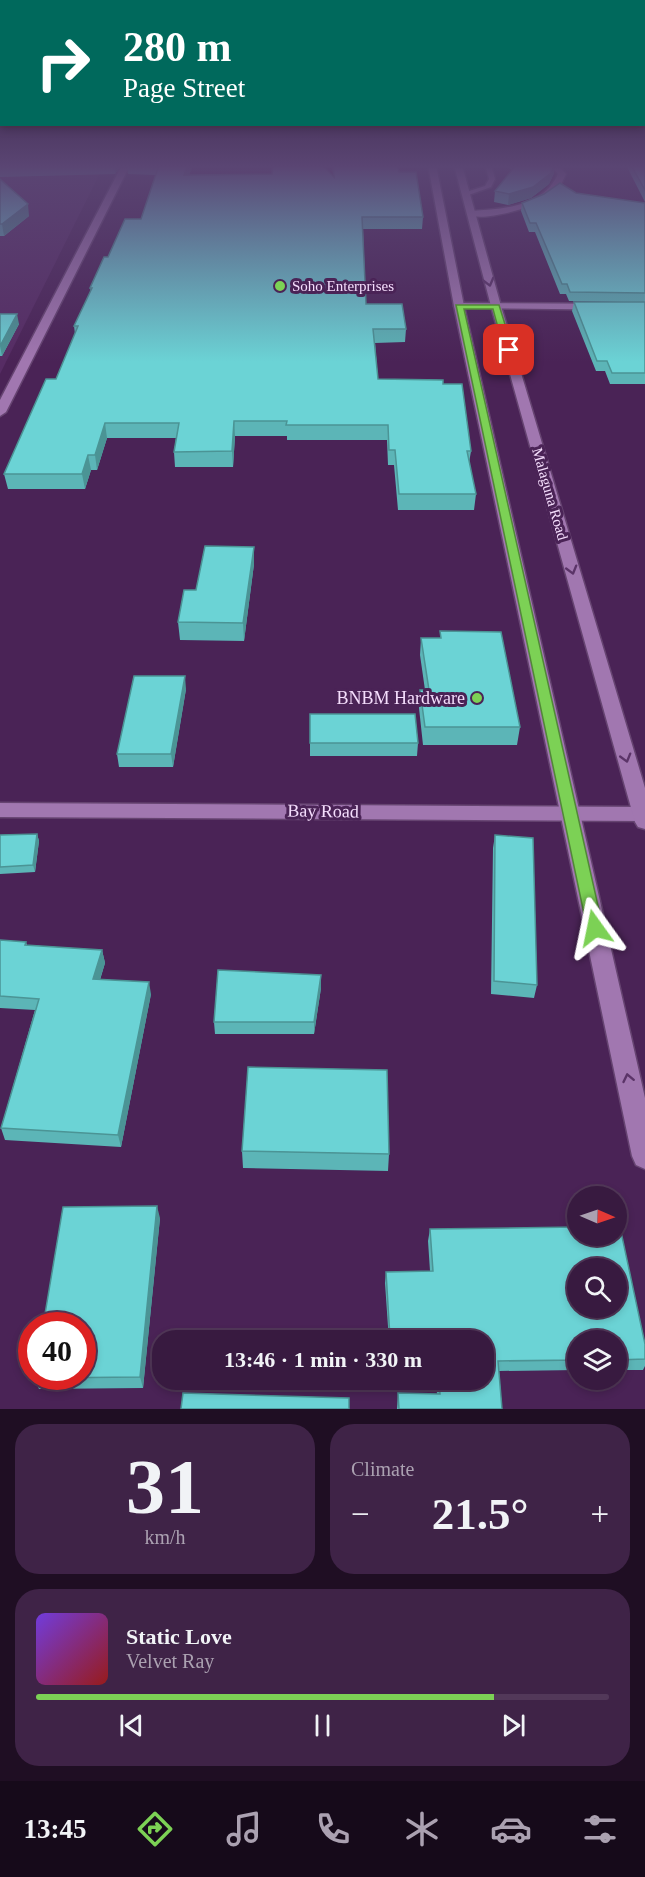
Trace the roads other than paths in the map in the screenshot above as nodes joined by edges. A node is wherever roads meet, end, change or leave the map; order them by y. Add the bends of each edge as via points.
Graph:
1 (92, 231) edge
2 (445, 231) edge
3 (476, 231) edge
4 (459, 306) junction
5 (496, 306) junction
6 (645, 307) edge
7 (0, 412) edge
8 (0, 810) edge
9 (570, 814) junction
10 (644, 816) edge
11 (645, 1156) edge

1 - 7 street
2 - 4 street
3 -> 5 street, Malaguna Road
4 - 5 street
4 - 9 street
5 - 6 street
5 -> 10 street, Malaguna Road
8 - 9 street, Bay Road
9 - 10 street, Bay Road
11 -> 9 street

